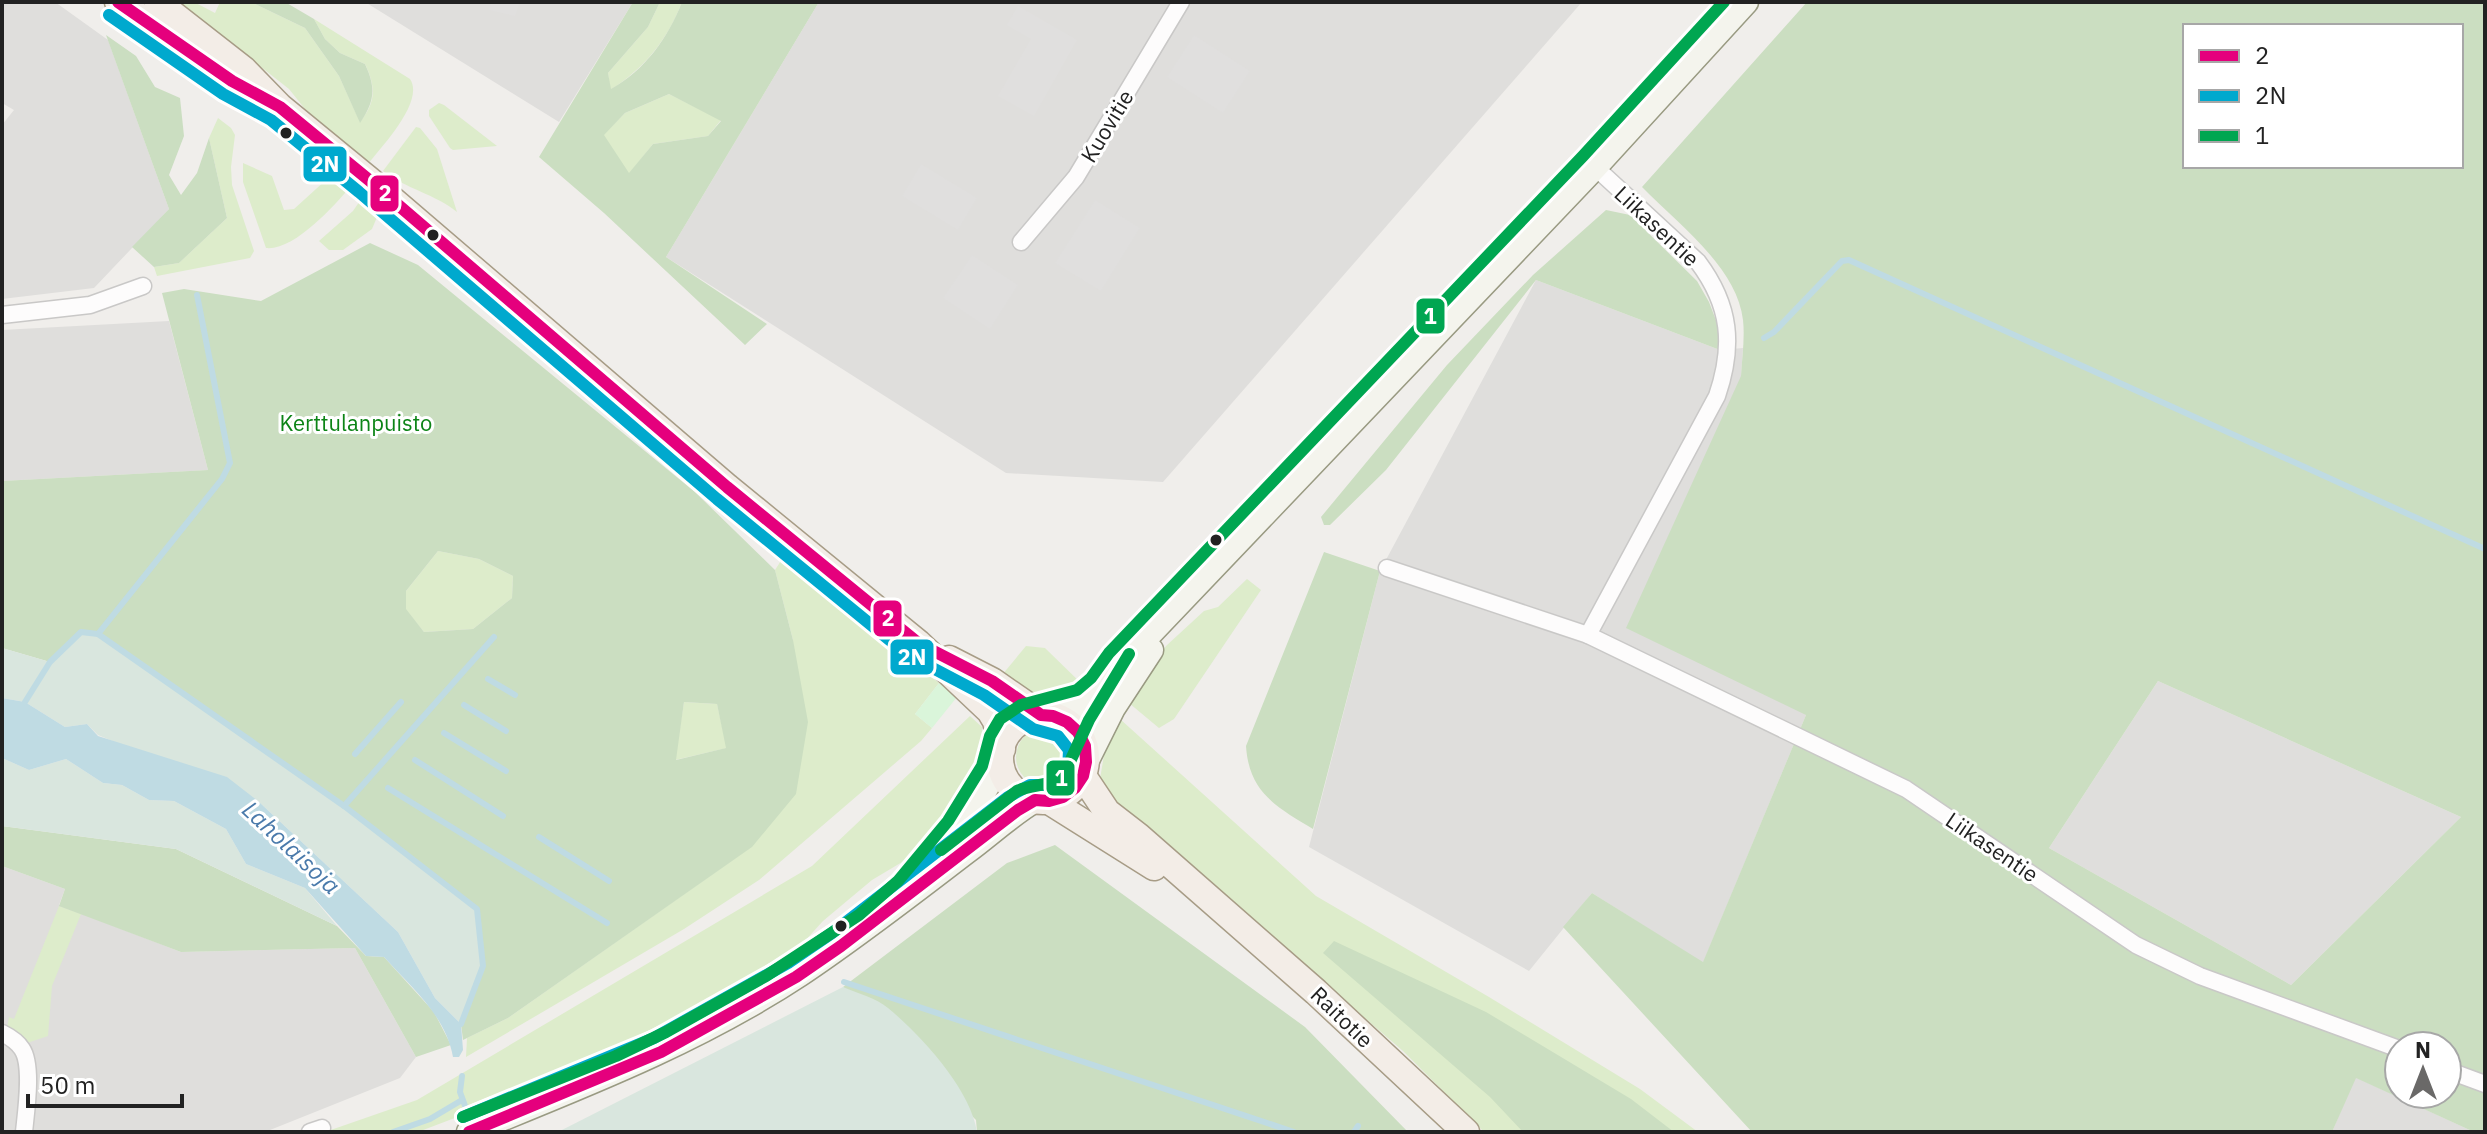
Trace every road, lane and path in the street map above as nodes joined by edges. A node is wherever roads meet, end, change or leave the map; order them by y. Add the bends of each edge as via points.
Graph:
1 (118, 2) edge
2 (157, 2) edge
3 (1181, 2) edge
4 (1746, 2) edge
5 (280, 107) junction
6 (1595, 167) junction
7 (1021, 242) dead end
8 (143, 286) dead end
9 (2, 315) edge
10 (1387, 568) dead end
11 (1183, 601) junction
12 (1588, 635) junction
13 (918, 643) junction
14 (1047, 716) junction
15 (1001, 756) junction
16 (1085, 769) junction
17 (1042, 800) junction
18 (908, 894) junction
19 (1215, 906) junction
20 (2, 1033) edge
21 (2383, 1043) edge
22 (2463, 1076) edge
23 (2485, 1084) edge
24 (24, 1132) edge
25 (469, 1132) edge
26 (1466, 1132) edge

1 - 5 main road via 232,81
2 - 5 main road via 244,70
3 - 7 street, Kuovitie via 1076,177
4 - 6 main road
5 - 13 main road
6 - 11 main road
6 - 12 street, Liikasentie via 1709,277 1726,322 1729,350 1717,396
8 - 9 street via 90,305
10 - 12 street, Liikasentie
11 - 14 main road via 1097,695
11 - 16 main road via 1113,708
12 - 21 street, Liikasentie via 1906,789 2136,945 2200,976
13 - 14 main road
13 - 15 main road via 990,711
14 - 15 main road via 1016,725
14 - 16 main road via 1078,732 1085,746
15 - 17 main road via 1012,787 1022,796
15 - 18 main road via 960,831
16 - 17 main road via 1063,797
16 - 19 main road, Raitotie via 1107,812
17 - 18 main road via 1008,817
17 - 19 main road, Raitotie
18 - 25 main road via 830,954 730,1015 622,1070
19 - 26 main road, Raitotie
20 - 24 street via 24,1051 27,1064
22 - 23 street

